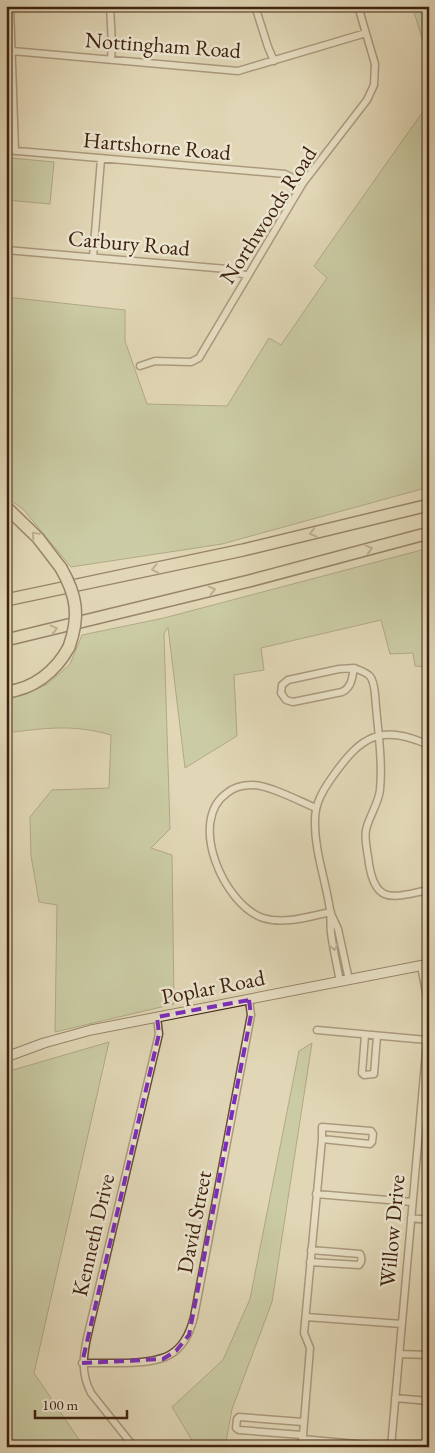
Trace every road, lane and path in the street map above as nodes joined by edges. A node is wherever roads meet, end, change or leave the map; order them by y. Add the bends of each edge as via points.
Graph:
1 (10, 6) edge
2 (110, 6) edge
3 (255, 6) edge
4 (358, 6) edge
5 (366, 33) junction
6 (12, 51) junction
7 (111, 60) junction
8 (274, 61) junction
9 (6, 150) edge
10 (15, 150) junction
11 (101, 158) junction
12 (303, 183) junction
13 (6, 250) edge
14 (93, 258) junction
15 (248, 276) junction
16 (140, 366) dead end
17 (429, 504) edge
18 (6, 507) edge
19 (429, 533) edge
20 (6, 600) edge
21 (6, 640) edge
22 (354, 668) junction
23 (6, 692) edge
24 (378, 737) junction
25 (429, 745) edge
26 (316, 808) junction
27 (429, 890) edge
28 (331, 912) junction
29 (425, 965) edge
30 (344, 981) junction
31 (249, 1000) junction
32 (429, 1008) edge
33 (157, 1017) junction
34 (429, 1018) edge
35 (317, 1030) dead end
36 (366, 1034) junction
37 (377, 1036) junction
38 (427, 1040) junction
39 (6, 1057) edge
40 (322, 1139) junction
41 (316, 1194) junction
42 (412, 1202) junction
43 (411, 1218) junction
44 (429, 1220) edge
45 (311, 1250) junction
46 (310, 1262) junction
47 (306, 1317) junction
48 (402, 1324) junction
49 (399, 1354) junction
50 (429, 1355) edge
51 (82, 1363) junction
52 (396, 1398) junction
53 (429, 1401) edge
54 (303, 1422) junction
55 (302, 1437) junction
56 (134, 1447) edge
57 (302, 1447) edge
58 (390, 1447) edge

1 - 6 street
2 - 7 street
3 - 8 street
4 - 5 street, Northwoods Road
5 - 8 street, Nottingham Road
5 - 12 street, Northwoods Road via 375,64 371,92
6 - 7 street, Nottingham Road
6 - 10 street
7 - 8 street, Nottingham Road via 238,71
9 - 10 street, Hartshorne Road
10 - 11 street, Hartshorne Road
11 - 12 street, Hartshorne Road via 285,174
11 - 14 street
12 - 15 street, Northwoods Road
13 - 14 street, Carbury Road
14 - 15 street, Carbury Road via 228,269
15 - 16 street, Northwoods Road via 196,360 188,363 155,361
17 -> 20 highway via 244,550
23 -> 18 highway, bridge via 30,686 45,677 58,664 75,631 75,602 68,581 38,538
21 -> 19 highway
22 - 22 street via 288,680 282,685 281,693 286,700 293,702 342,692 348,688
22 - 24 street via 369,675 373,682
24 - 25 street via 389,734 406,736
24 - 26 street via 366,740 350,752 325,787
24 - 27 street via 380,790 365,833 372,880 381,892 390,896
26 - 28 street via 315,831
26 - 28 street via 260,786 240,786 226,793 216,804 210,827 211,840 217,867 225,882 237,900 251,912 279,921
28 - 30 street via 331,931
29 - 30 street, Poplar Road
29 - 32 street
30 - 31 street, Poplar Road
31 - 33 street, Poplar Road
31 - 51 street, David Street via 251,1015 189,1335 176,1351 162,1359 144,1363
33 - 39 street, Poplar Road via 77,1033
33 - 51 street, Kenneth Drive via 159,1034
34 - 38 street, Willow Drive
35 - 36 street
36 - 37 street
36 - 37 street via 364,1075 374,1074
37 - 38 street
38 - 42 street, Willow Drive
40 - 40 street via 370,1144 373,1134 371,1131 322,1127
40 - 41 street
41 - 42 street
41 - 45 street
42 - 43 street, Willow Drive
43 - 44 street
43 - 48 street, Willow Drive
45 - 46 street
45 - 46 street via 362,1256 359,1265
46 - 47 street
47 - 48 street
47 - 54 street via 305,1338 310,1348
48 - 49 street, Willow Drive
49 - 50 street
49 - 52 street, Willow Drive
51 - 56 street, Kenneth Drive via 91,1392
52 - 53 street
52 - 58 street, Willow Drive
54 - 55 street
54 - 55 street via 239,1417 236,1428
55 - 57 street
55 - 58 street

